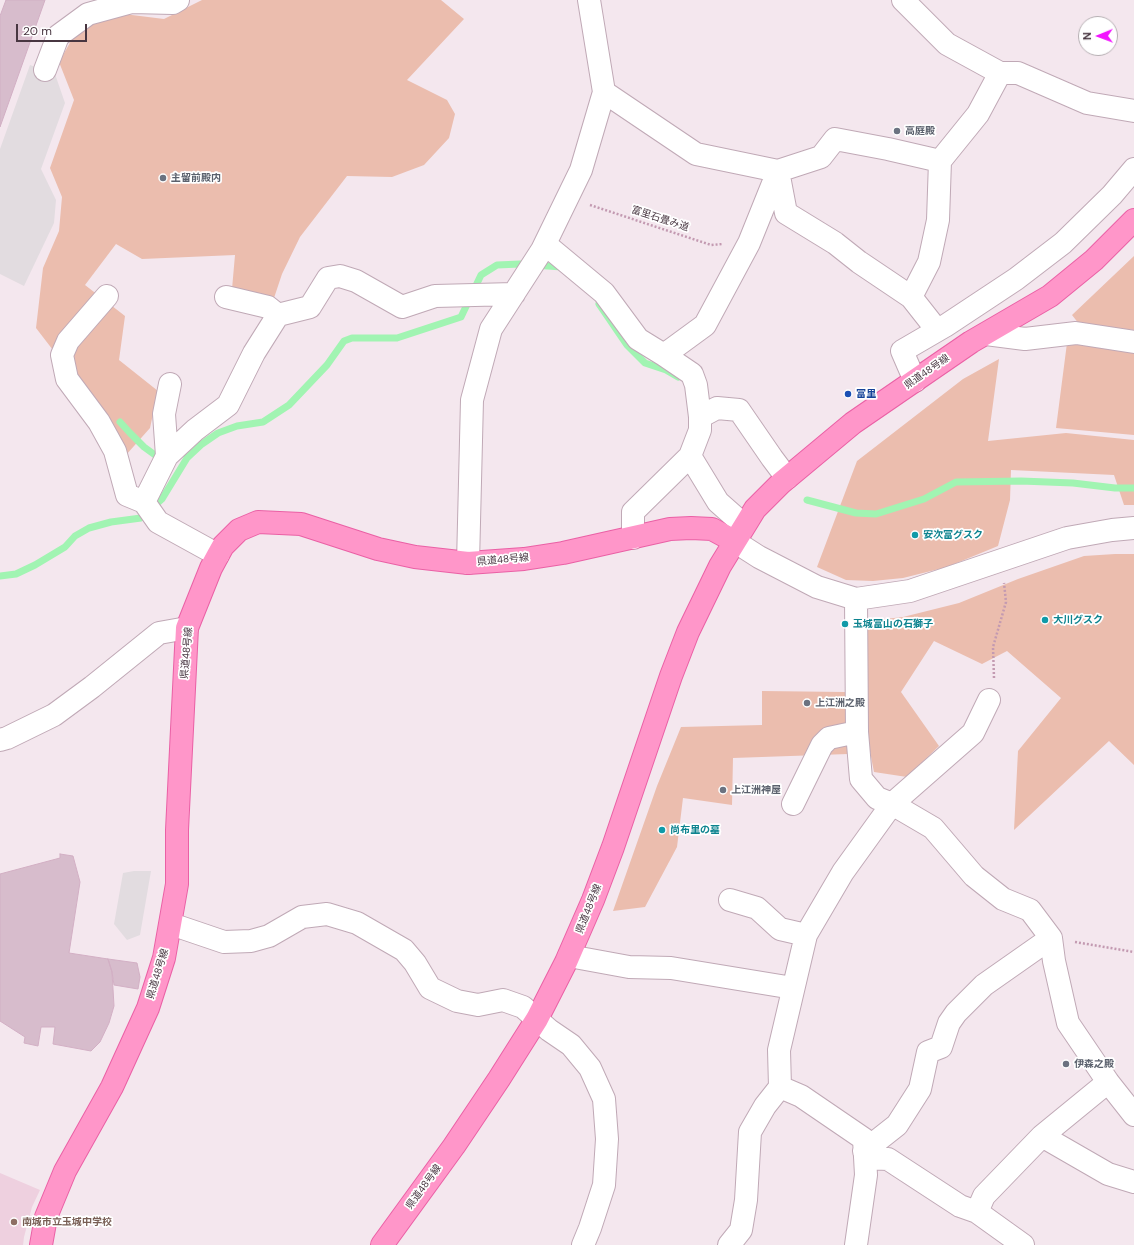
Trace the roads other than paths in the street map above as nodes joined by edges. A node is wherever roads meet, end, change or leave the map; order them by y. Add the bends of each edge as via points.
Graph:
1 (178, 0) edge
2 (589, 0) edge
3 (903, 0) edge
4 (45, 70) dead end
5 (1000, 73) junction
6 (604, 92) junction
7 (1134, 111) edge
8 (940, 161) junction
9 (1134, 169) edge
10 (778, 172) junction
11 (1134, 220) edge
12 (543, 247) junction
13 (519, 286) junction
14 (107, 296) dead end
15 (226, 297) dead end
16 (911, 297) junction
17 (278, 315) junction
18 (937, 330) junction
19 (986, 334) junction
20 (1134, 342) edge
21 (664, 355) junction
22 (915, 381) junction
23 (170, 384) dead end
24 (700, 423) junction
25 (690, 455) junction
26 (167, 456) junction
27 (787, 478) junction
28 (144, 503) junction
29 (1134, 528) edge
30 (739, 533) junction
31 (633, 538) junction
32 (218, 555) junction
33 (468, 563) junction
34 (856, 599) junction
35 (187, 628) junction
36 (989, 700) road end
37 (857, 732) junction
38 (0, 740) edge
39 (793, 804) dead end
40 (892, 804) junction
41 (730, 900) dead end
42 (171, 924) junction
43 (806, 935) junction
44 (1051, 938) junction
45 (569, 956) junction
46 (793, 988) junction
47 (537, 1019) junction
48 (1108, 1082) junction
49 (780, 1087) junction
50 (1134, 1115) edge
51 (1042, 1136) junction
52 (865, 1155) junction
53 (1134, 1182) edge
54 (978, 1212) junction
55 (41, 1245) edge
56 (382, 1245) edge
57 (583, 1245) edge
58 (729, 1245) edge
59 (856, 1245) edge
60 (1023, 1245) edge

1 - 4 street via 172,3 132,2 88,14 58,36
2 - 6 street
3 - 5 street via 947,44
5 - 7 street via 1018,73 1087,103
5 - 8 street via 978,114
6 - 10 street via 696,154
6 - 12 street via 581,170
8 - 10 street via 888,148 835,139 821,157
8 - 16 street via 938,220 928,262
9 - 18 street via 1112,195 1063,243 1016,279
10 - 16 street via 786,213 835,243
10 - 21 street via 749,243 705,325
11 - 19 main road, 県道48号線 via 1094,260 1050,296
12 - 13 street
12 - 21 street via 604,293 638,340
13 - 17 street via 489,294 435,296 402,307 356,281 340,276 328,278 310,307
13 - 33 street via 491,329 472,400
14 - 28 street via 68,340 62,355 68,379 99,422 115,451 128,495
15 - 17 street via 268,307
16 - 18 street
17 - 26 street via 254,353 228,405
18 - 22 street via 902,351
19 - 20 street via 1025,339 1076,333
19 - 22 main road, 県道48号線
21 - 24 street via 692,374 696,385
22 - 27 main road, 県道48号線 via 853,423
23 - 26 street via 164,414
24 - 25 street
24 - 27 street via 717,408 739,410
25 - 30 street
25 - 31 street via 634,512
26 - 28 street
27 - 30 main road, 県道48号線 via 754,509
28 - 32 street via 158,522
29 - 34 street via 1068,538 910,591
30 - 31 main road, 県道48号線 via 691,528 670,529
30 - 34 street via 759,557 817,587
30 - 45 main road, 県道48号線 via 688,632 613,847
31 - 33 main road, 県道48号線 via 524,559
32 - 33 main road, 県道48号線 via 238,530 258,522 301,524 378,550
32 - 35 main road, 県道48号線
34 - 37 street
35 - 38 street via 159,633 54,715
35 - 42 main road, 県道48号線 via 177,830 177,884
36 - 40 street via 973,733
37 - 39 street via 829,738 822,745
37 - 40 street via 861,779 877,798
40 - 43 street via 842,872
40 - 44 street via 933,828 974,876 1003,898 1030,910
41 - 43 street via 757,908 780,929
42 - 47 street via 224,942 251,941 269,936 302,917 327,914 357,923 404,950 430,988 457,1001 478,1005 503,1000 523,1007
42 - 55 main road, 県道48号線 via 160,972 148,1008 112,1087 65,1170 46,1217
43 - 46 street
44 - 48 street via 1068,1023
44 - 52 street via 984,985 956,1013 949,1023 941,1047 928,1052 920,1089 897,1125
45 - 46 street via 629,967 671,968
45 - 47 main road, 県道48号線
46 - 49 street via 779,1050
47 - 56 main road, 県道48号線 via 454,1146
47 - 57 street via 571,1045 590,1068 604,1099 607,1139 604,1185
48 - 50 street
48 - 51 street
49 - 52 street via 802,1096 864,1139
49 - 58 street via 750,1132 746,1200 741,1230
51 - 53 street via 1108,1174
51 - 54 street via 984,1196
52 - 54 street via 888,1159 960,1206
52 - 59 street via 866,1175
54 - 60 street

